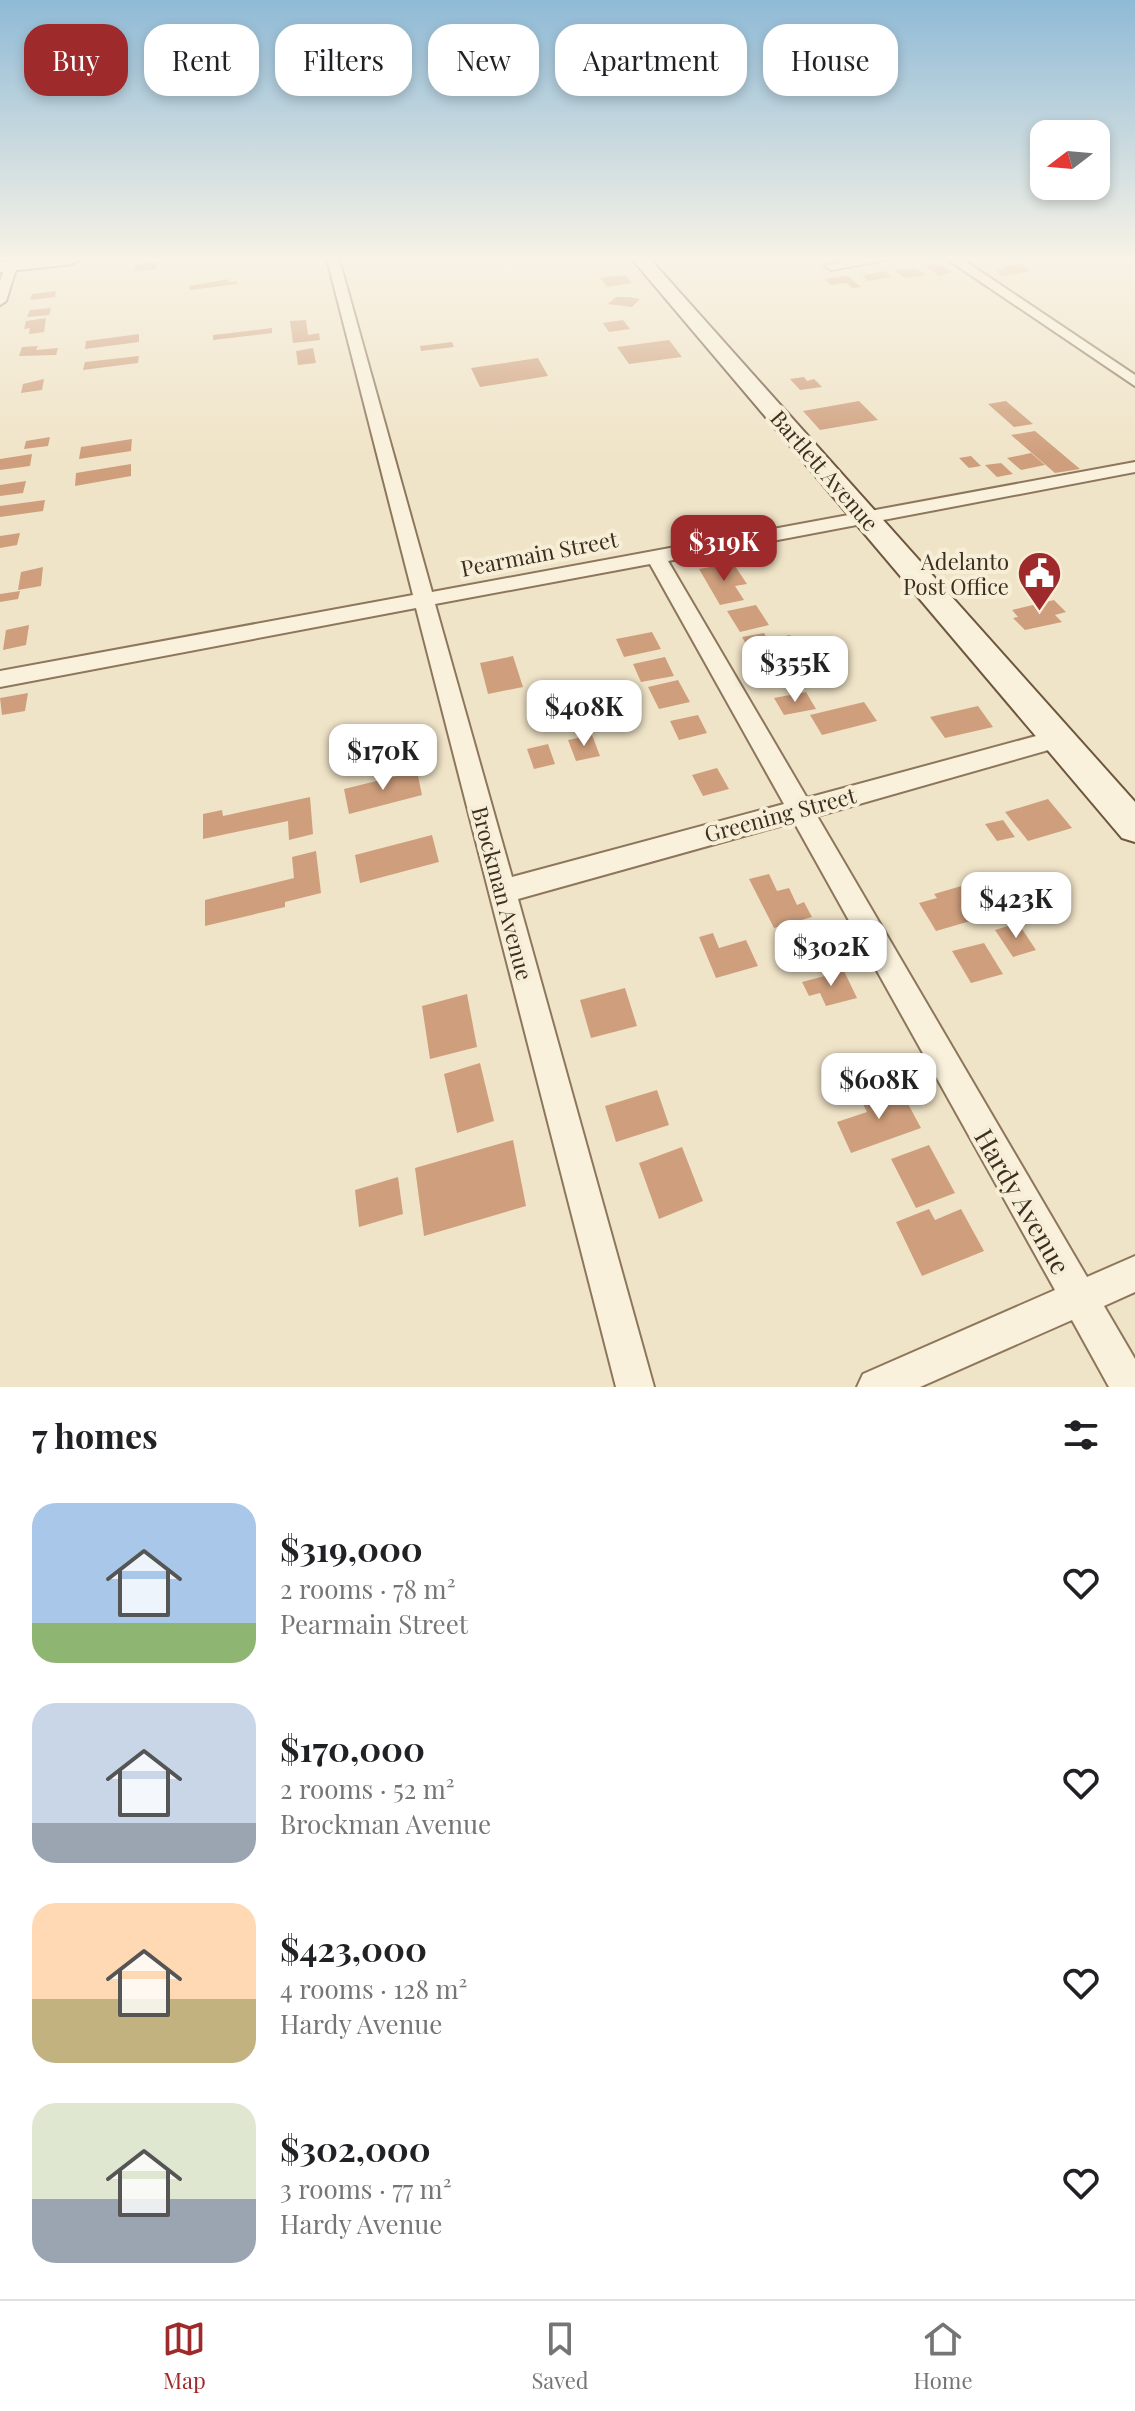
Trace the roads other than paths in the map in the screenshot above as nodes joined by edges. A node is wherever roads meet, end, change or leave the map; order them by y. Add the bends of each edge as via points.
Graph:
1 (350, 324) edge
2 (697, 324) edge
3 (1049, 324) edge
4 (1135, 382) edge
5 (1135, 467) edge
6 (865, 516) junction
7 (655, 555) junction
8 (424, 599) junction
9 (0, 679) edge
10 (1058, 739) junction
11 (799, 808) junction
12 (1135, 827) edge
13 (502, 892) junction
14 (1135, 1274) edge
15 (1079, 1299) junction
16 (635, 1387) edge
17 (876, 1387) edge
18 (1130, 1387) edge

1 - 8 street, Brockman Avenue
2 - 6 street, Bartlett Avenue
3 - 4 street
5 - 6 street, Pearmain Street
6 - 7 street, Pearmain Street
6 - 10 street, Bartlett Avenue
7 - 8 street, Pearmain Street
7 - 11 street, Hardy Avenue
8 - 9 street, Pearmain Street
8 - 13 street, Brockman Avenue
10 - 11 street, Greening Street
10 - 12 street, Bartlett Avenue
11 - 13 street, Greening Street
11 - 15 street, Hardy Avenue
13 - 16 street, Brockman Avenue
14 - 15 street
15 - 17 street
15 - 18 street, Hardy Avenue

